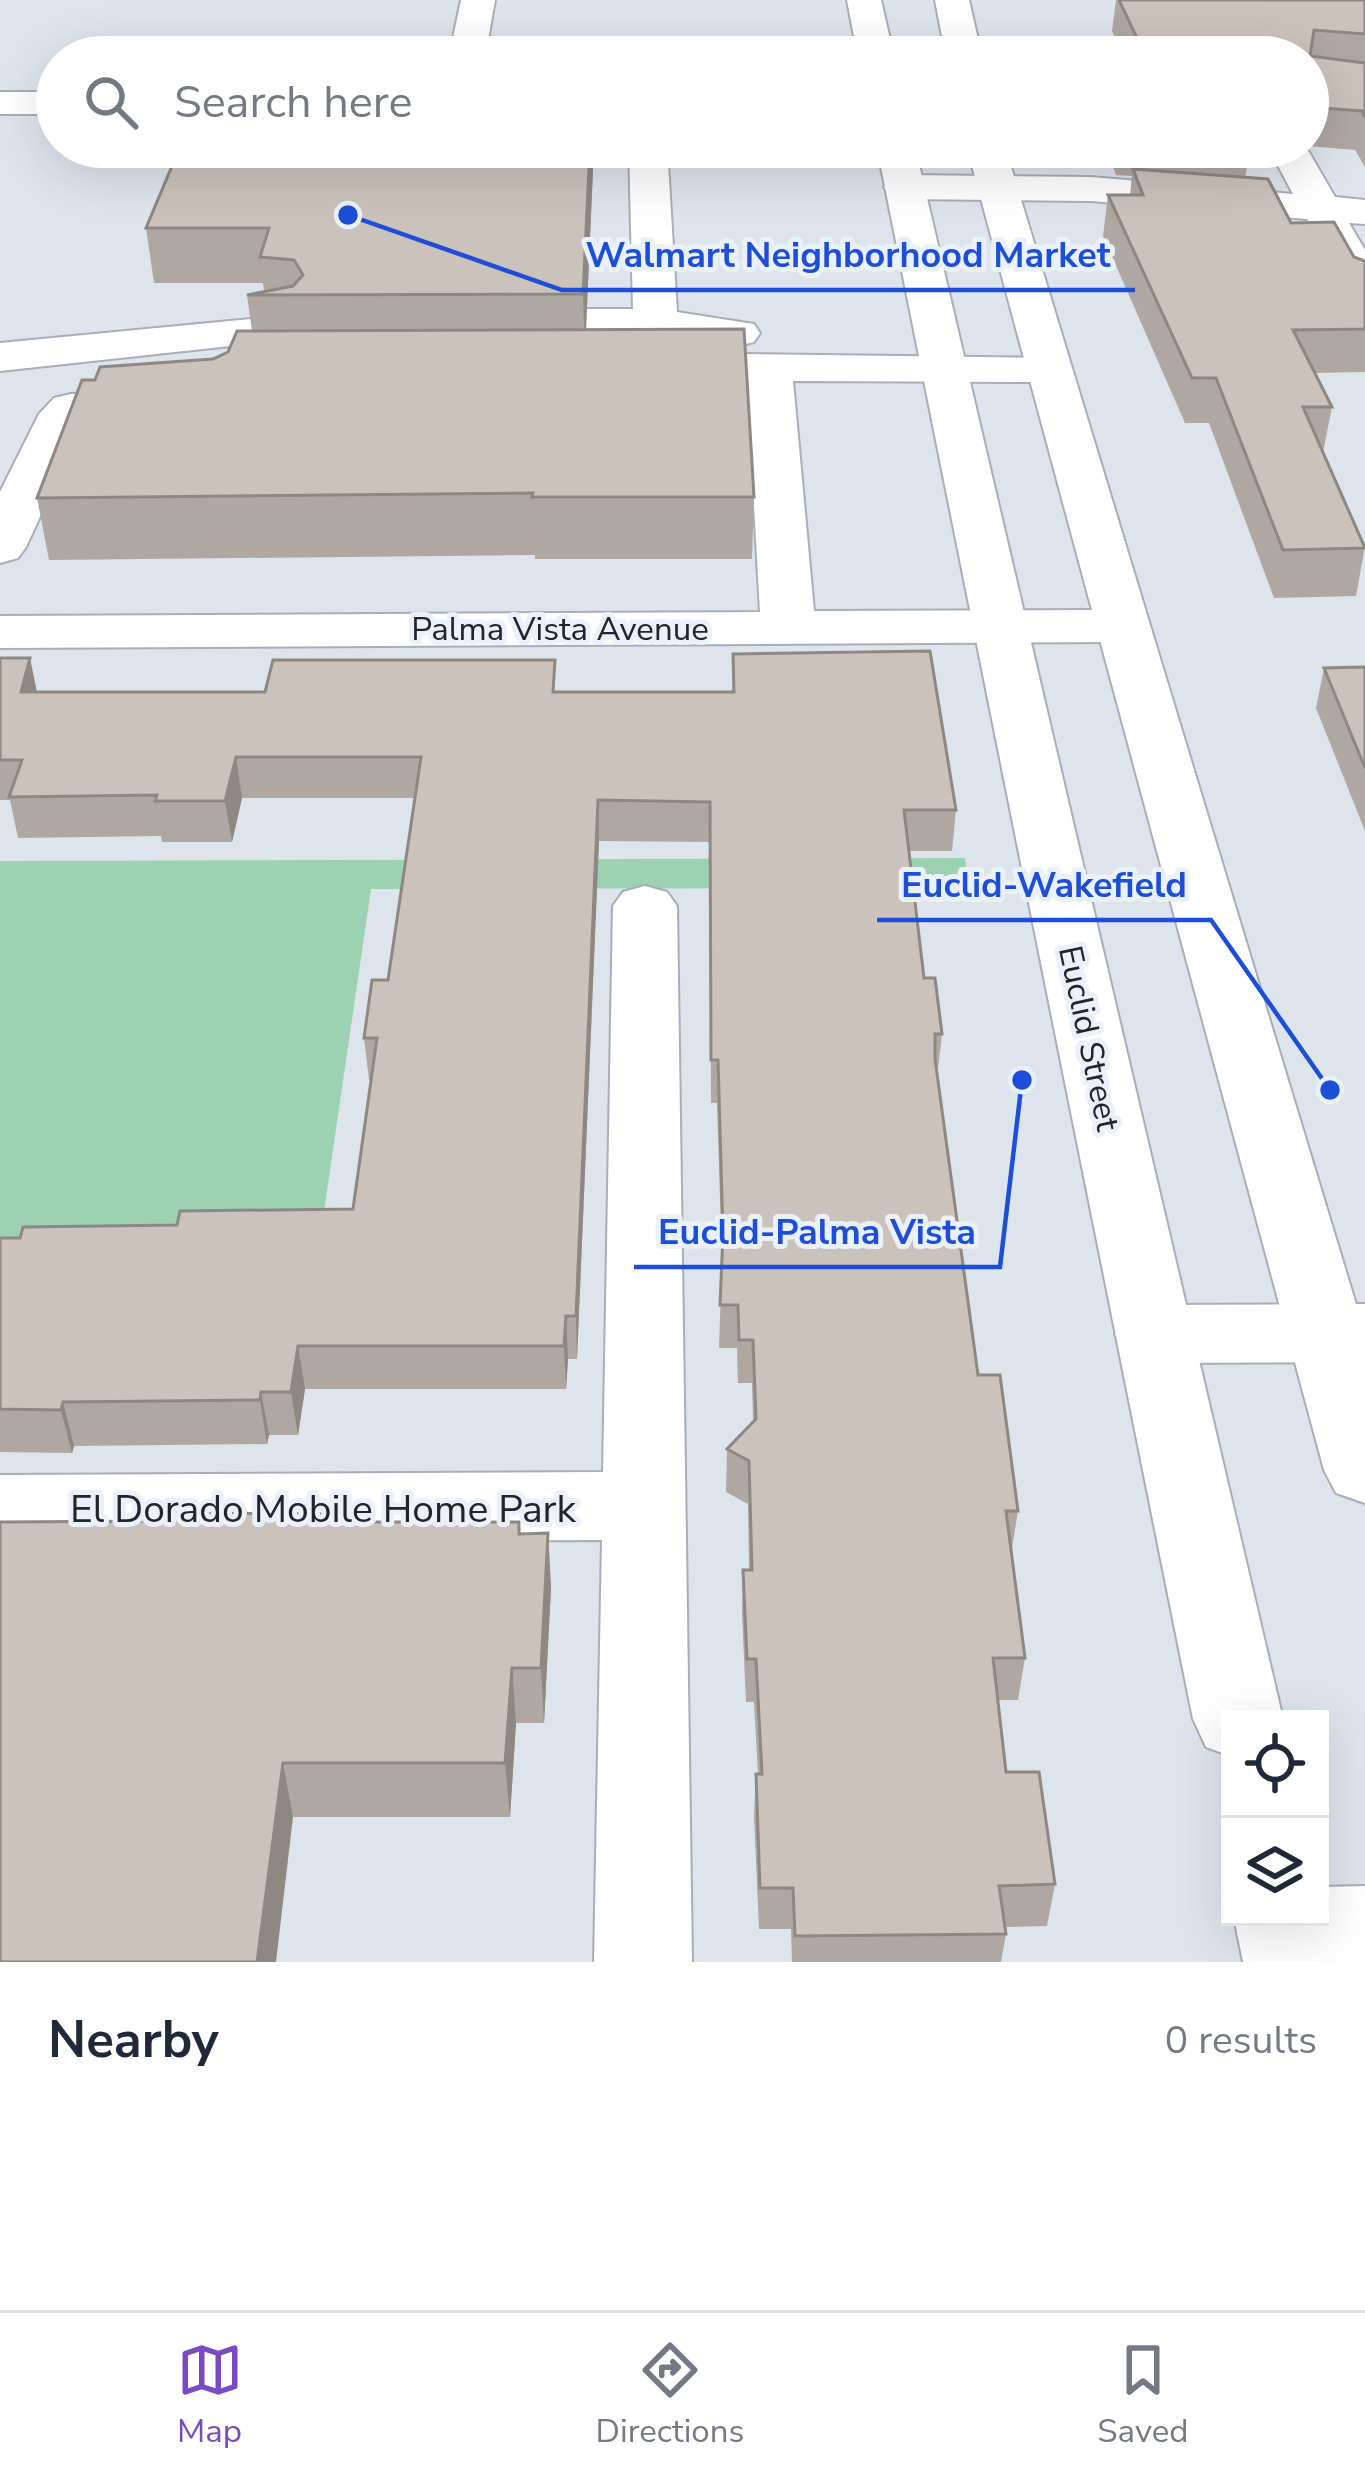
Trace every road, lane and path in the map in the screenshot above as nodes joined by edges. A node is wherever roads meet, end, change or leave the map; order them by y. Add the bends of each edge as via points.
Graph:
1 (478, 0) edge
2 (864, 0) edge
3 (952, 0) edge
4 (471, 36) edge
5 (872, 36) edge
6 (960, 36) edge
7 (0, 103) edge
8 (36, 103) edge
9 (649, 168) edge
10 (900, 168) edge
11 (991, 168) edge
12 (997, 168) edge
13 (1306, 168) edge
14 (1344, 211) edge
15 (1365, 288) edge
16 (367, 322) edge
17 (463, 322) edge
18 (655, 322) junction
19 (1041, 353) junction
20 (941, 354) junction
21 (0, 357) edge
22 (346, 367) edge
23 (604, 367) edge
24 (769, 368) junction
25 (0, 548) edge
26 (1000, 626) junction
27 (1120, 626) junction
28 (788, 627) junction
29 (0, 632) edge
30 (645, 906) dead end
31 (1345, 1333) edge
32 (1154, 1334) junction
33 (1365, 1470) edge
34 (646, 1506) junction
35 (0, 1510) edge
36 (1236, 1710) edge
37 (643, 1962) edge

1 - 4 main road
2 - 5 main road
3 - 6 main road
7 - 8 main road
9 - 18 main road
10 - 20 main road, Euclid Street
11 - 19 main road
12 - 14 main road
13 - 14 main road
14 - 15 main road
16 - 21 main road
17 - 18 main road
18 - 20 main road
19 - 20 main road
19 - 27 main road
20 - 24 main road
20 - 26 main road, Euclid Street
22 - 25 main road via 229,370 210,392 71,408 56,424
23 - 24 main road
24 - 28 main road
26 - 27 main road, Palma Vista Avenue
26 - 28 main road, Palma Vista Avenue
26 - 32 main road, Euclid Street
27 - 31 main road
28 - 29 main road, Palma Vista Avenue
30 - 34 main road
31 - 32 main road
31 - 33 main road
32 - 36 main road, Euclid Street
34 - 35 main road, El Dorado Mobile Home Park
34 - 37 main road

